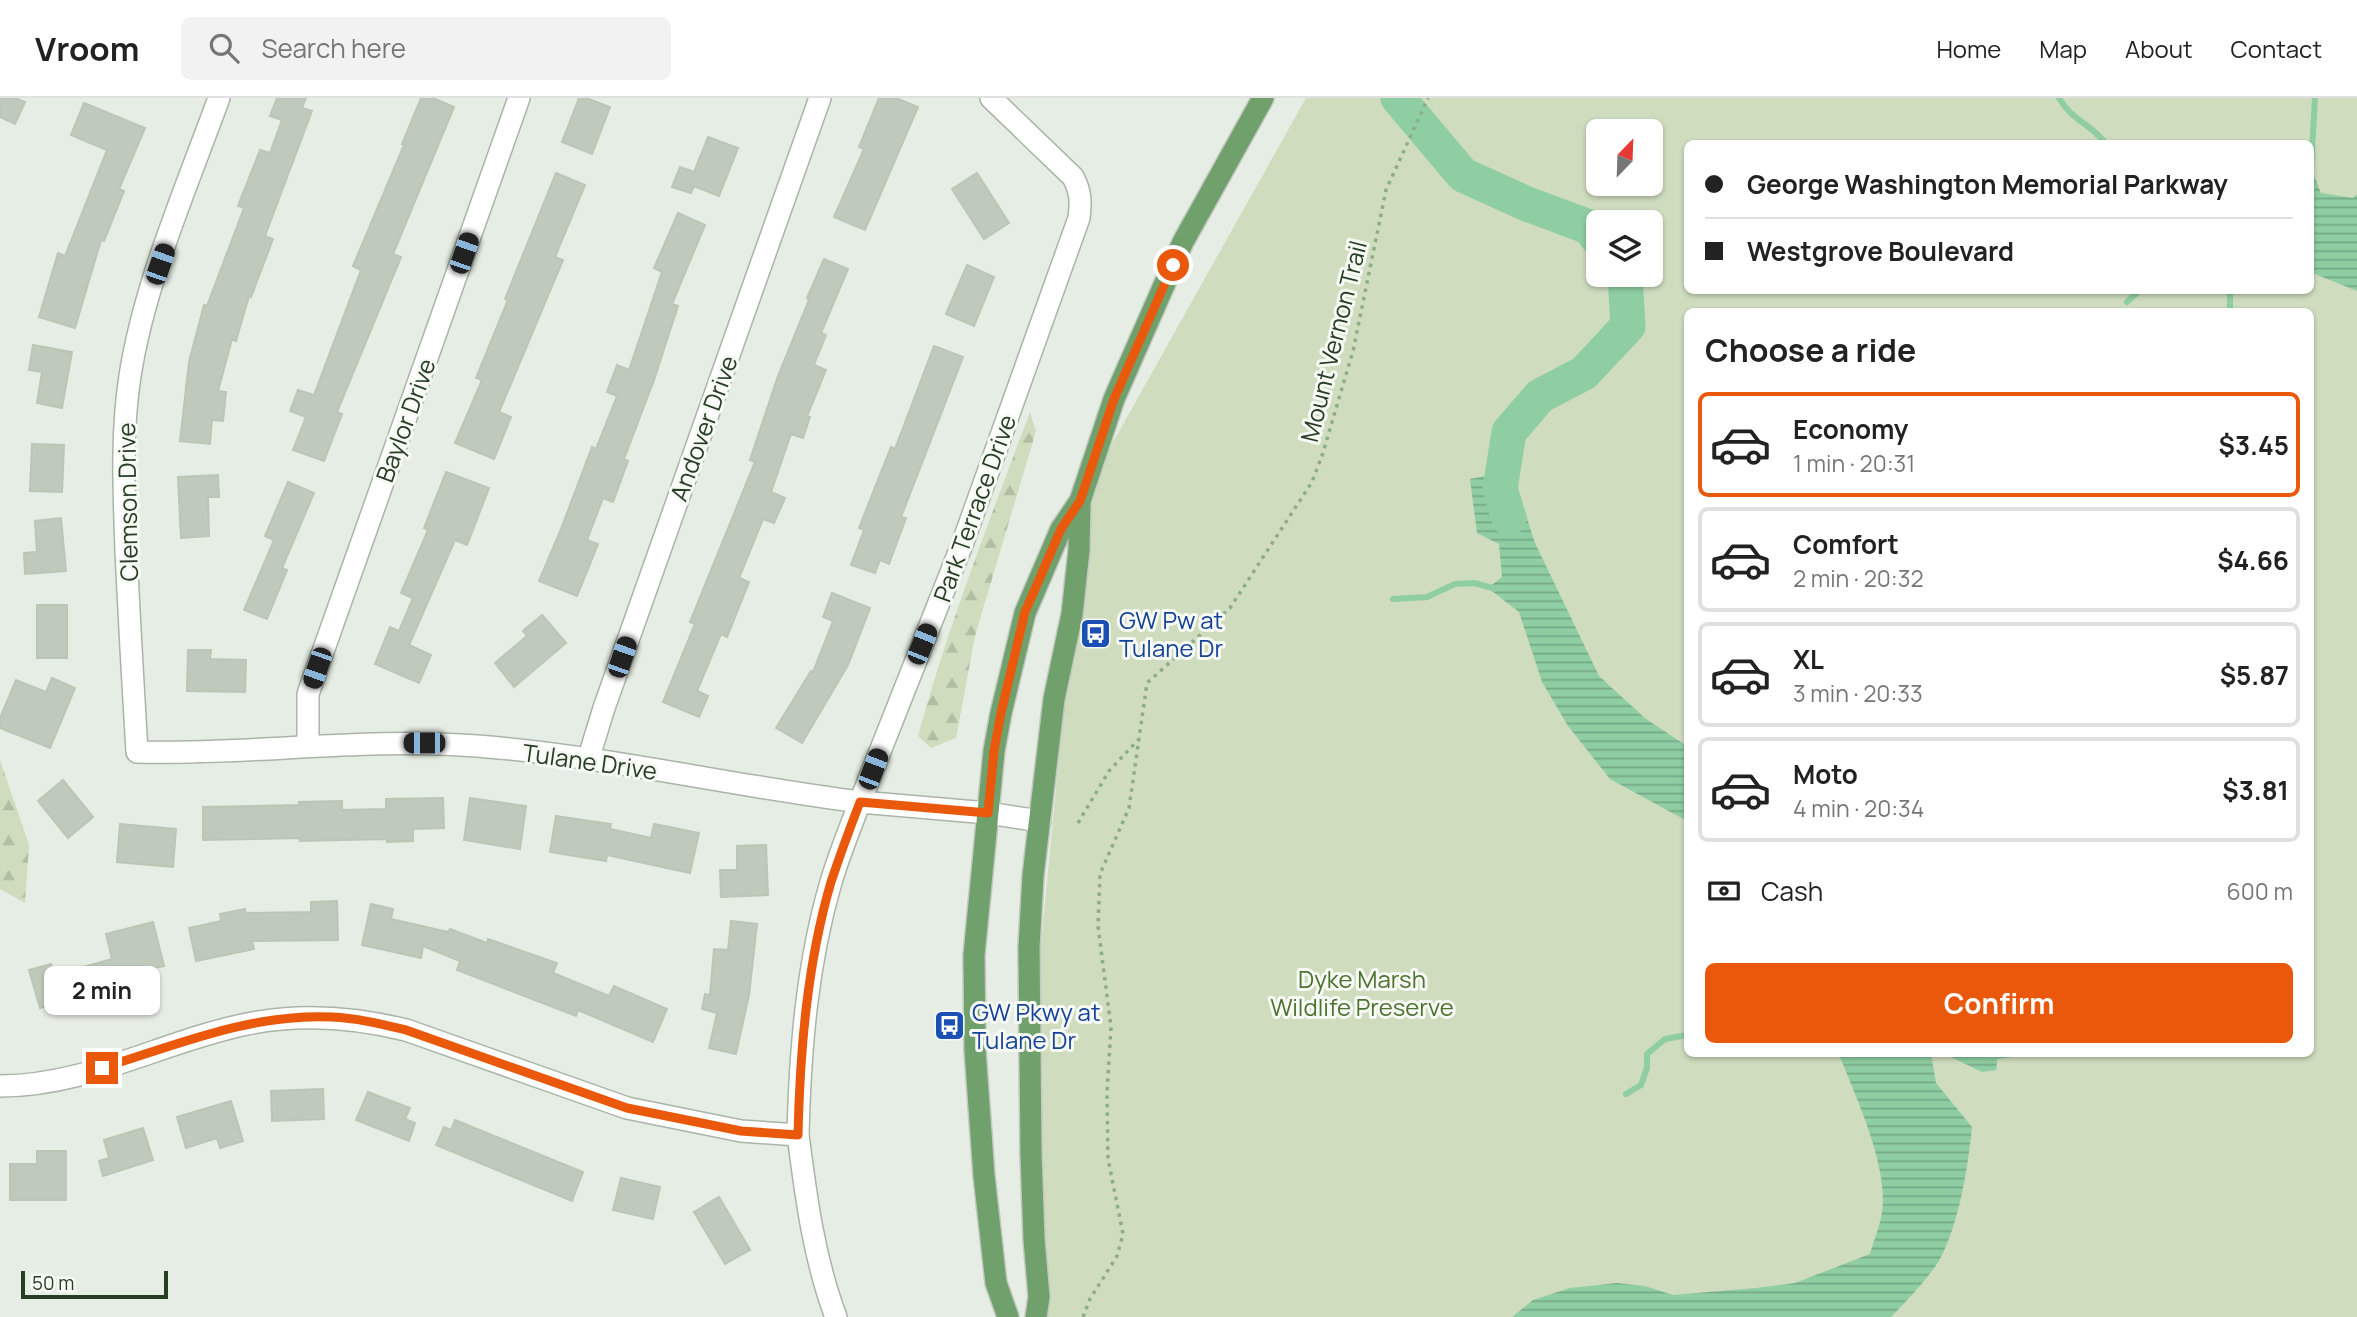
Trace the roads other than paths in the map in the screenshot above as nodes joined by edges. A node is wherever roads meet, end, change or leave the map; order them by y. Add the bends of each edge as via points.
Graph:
1 (219, 98) edge
2 (519, 98) edge
3 (820, 98) edge
4 (991, 98) edge
5 (1264, 98) edge
6 (1080, 501) junction
7 (309, 746) junction
8 (137, 751) joint
9 (588, 760) junction
10 (860, 802) junction
11 (988, 813) junction
12 (1040, 821) junction
13 (0, 1086) edge
14 (798, 1135) junction
15 (836, 1317) edge
16 (1008, 1317) edge
17 (1036, 1317) edge

1 - 8 street, Clemson Drive via 151,287 124,419 123,488
2 - 7 street, Baylor Drive via 308,694
3 - 9 street, Andover Drive
4 - 10 street, Park Terrace Drive via 1073,177 1081,201 1079,218 963,542
5 - 6 main road via 1183,242 1114,399
6 - 11 main road via 1061,529 1025,612 994,751
6 - 12 main road via 1072,614 1054,699
7 - 8 street, Tulane Drive
7 - 9 street, Tulane Drive via 437,744
9 - 10 street, Tulane Drive
10 - 11 street, Tulane Drive
10 - 14 street, Park Terrace Drive via 831,883 815,954 800,1064
11 - 12 street, Tulane Drive
11 - 16 main road via 974,955 975,1050 996,1283
12 - 17 main road via 1029,947
13 - 14 street via 78,1076 247,1024 332,1017 406,1030 627,1108 741,1131
14 - 15 street, Park Terrace Drive via 807,1205

